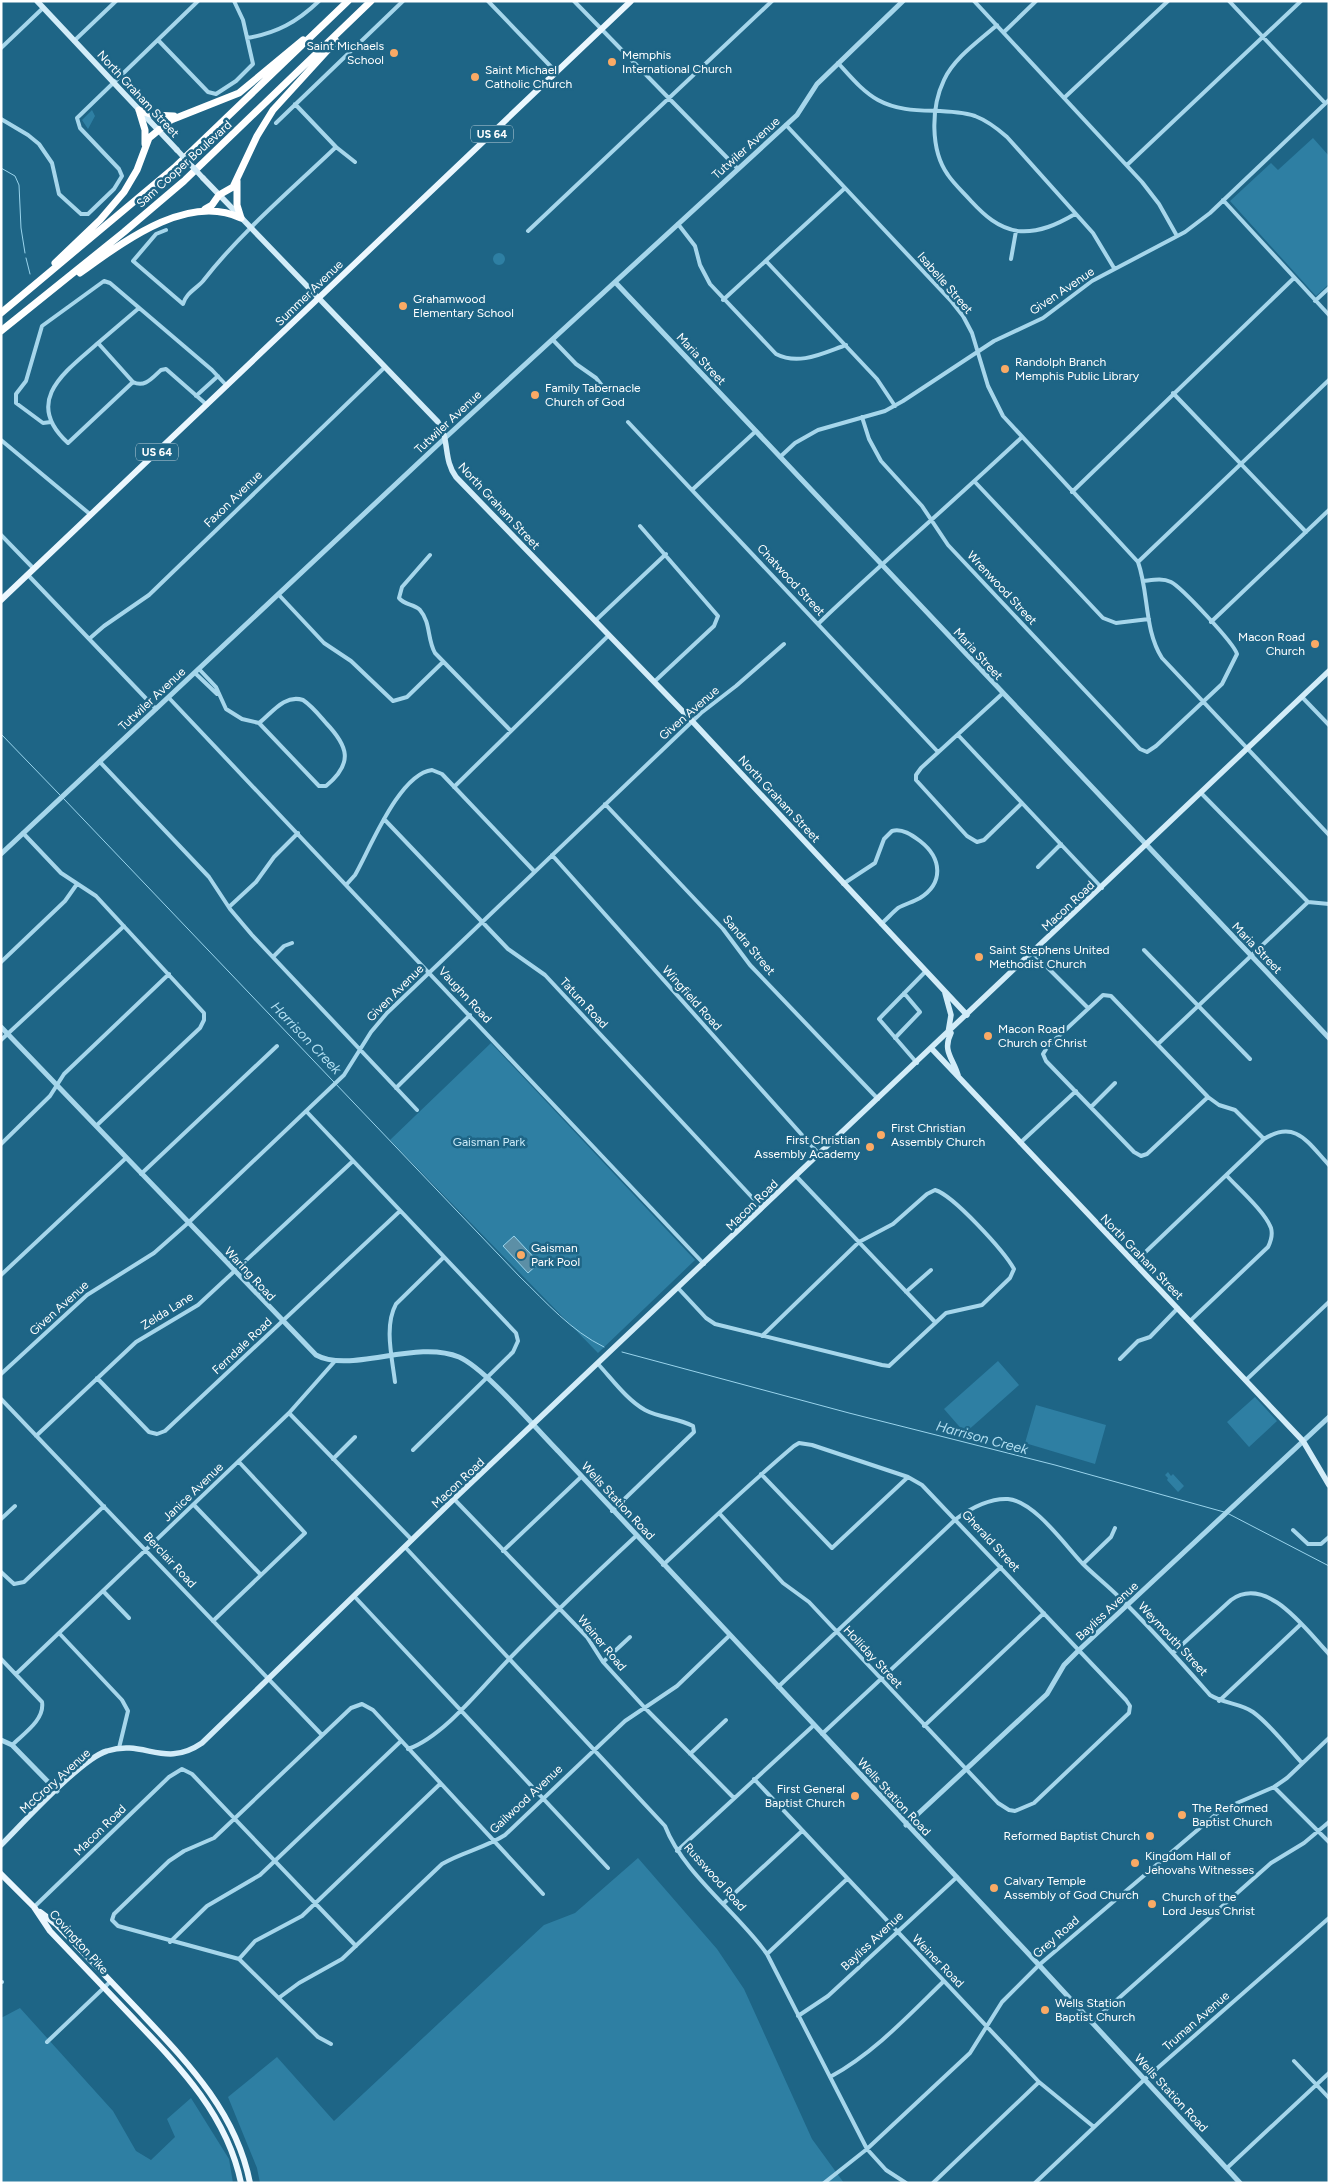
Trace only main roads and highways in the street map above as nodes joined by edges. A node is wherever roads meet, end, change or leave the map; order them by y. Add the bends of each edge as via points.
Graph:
1 (37, 1) edge
2 (348, 1) edge
3 (372, 1) edge
4 (631, 1) edge
5 (318, 30) junction
6 (139, 110) junction
7 (182, 115) junction
8 (160, 131) junction
9 (145, 148) junction
10 (238, 176) junction
11 (219, 195) junction
12 (205, 210) junction
13 (241, 218) junction
14 (320, 298) junction
15 (1, 312) edge
16 (23, 314) junction
17 (1, 331) edge
18 (1, 600) edge
19 (1329, 671) edge
20 (945, 991) junction
21 (967, 1015) junction
22 (954, 1028) junction
23 (948, 1033) junction
24 (932, 1049) junction
25 (958, 1077) junction
26 (1329, 1486) edge
27 (189, 1752) joint
28 (1, 1845) edge
29 (1, 1874) edge
30 (34, 1907) junction
31 (241, 2183) edge
32 (250, 2183) edge

1 - 6 main road, North Graham Street
2 - 5 highway, Sam Cooper Boulevard
3 - 10 highway via 273,110
3 - 16 highway, Sam Cooper Boulevard via 184,181
4 - 14 main road, Summer Avenue / US 64
5 - 7 highway via 239,93
5 - 15 highway, Sam Cooper Boulevard via 174,168
6 - 7 highway via 166,117
6 - 8 main road, North Graham Street
6 - 9 highway via 146,136
7 - 8 highway
8 - 9 highway via 147,140
8 - 11 main road, North Graham Street, bridge
9 - 15 highway via 131,182 114,205
10 - 11 highway via 232,187
10 - 13 highway via 237,205
11 - 12 highway
11 - 13 main road, North Graham Street
12 - 13 highway via 228,212
12 - 16 highway via 189,212 144,232
13 - 14 main road, North Graham Street
14 - 18 main road, Summer Avenue / US 64
14 - 20 main road, North Graham Street via 438,422 445,438 449,467 456,477 692,721
16 - 17 highway, Sam Cooper Boulevard
19 - 21 main road, Macon Road
20 - 21 main road, North Graham Street
20 - 23 main road via 951,1015
21 - 22 main road, Macon Road
22 - 23 main road, Macon Road
22 - 25 main road via 946,1049
23 - 24 main road, Macon Road
24 - 25 main road, North Graham Street
24 - 27 main road, Macon Road via 454,1499 270,1679
25 - 26 main road, North Graham Street via 1303,1441
27 - 28 main road, McCrory Avenue via 162,1755 133,1747 93,1756
29 - 30 main road
30 - 31 main road, Covington Pike via 50,1931 201,2093 232,2150
30 - 32 main road, Covington Pike via 56,1924 188,2062 220,2106 240,2147

